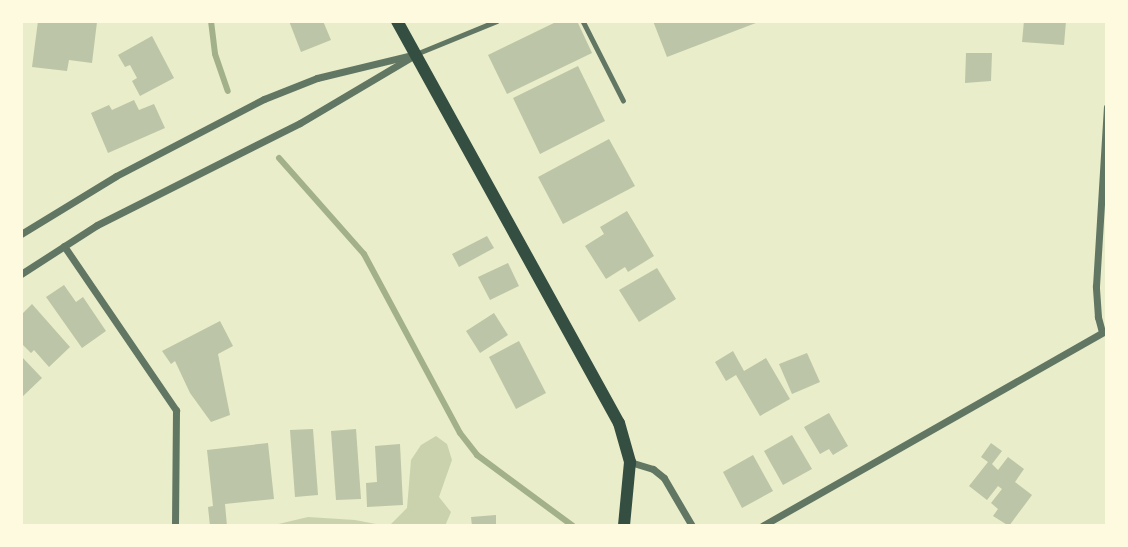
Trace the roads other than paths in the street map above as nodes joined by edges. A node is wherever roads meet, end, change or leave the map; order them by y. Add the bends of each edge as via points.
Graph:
1 (397, 21) edge
2 (497, 21) edge
3 (583, 21) edge
4 (415, 55) junction
5 (623, 100) dead end
6 (1107, 107) edge
7 (21, 234) edge
8 (64, 246) junction
9 (21, 274) edge
10 (1105, 331) edge
11 (630, 462) junction
12 (175, 526) edge
13 (624, 526) edge
14 (692, 526) edge
15 (762, 526) edge

1 - 4 main road
2 - 4 lane
3 - 5 lane
4 - 7 street via 317,78 264,99 105,181
4 - 8 street via 300,123
4 - 11 main road via 601,389 625,438
6 - 10 street via 1096,286
8 - 9 street
8 - 12 street via 176,410
10 - 15 street
11 - 13 main road
11 - 14 street via 653,468 664,478

